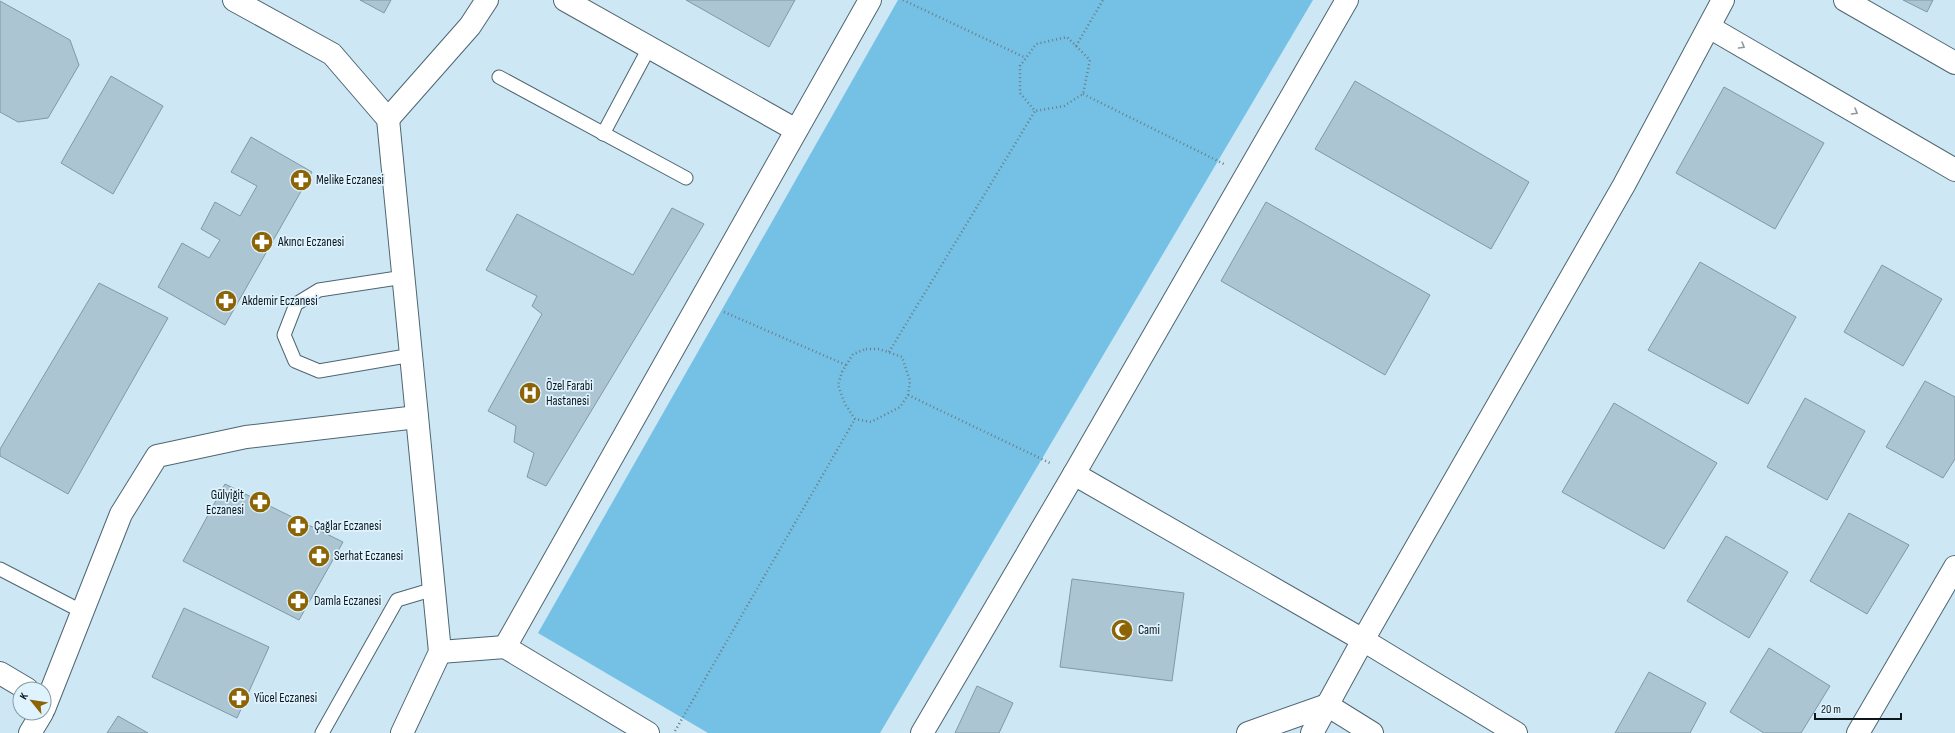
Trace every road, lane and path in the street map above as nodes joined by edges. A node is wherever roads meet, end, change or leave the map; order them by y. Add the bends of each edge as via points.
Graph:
1 (234, 0) edge
2 (487, 0) edge
3 (564, 0) edge
4 (870, 0) edge
5 (903, 0) edge
6 (1103, 0) edge
7 (1347, 0) edge
8 (1724, 0) edge
9 (1845, 0) edge
10 (1709, 27) junction
11 (1076, 46) junction
12 (649, 48) junction
13 (1026, 58) junction
14 (1955, 63) edge
15 (498, 76) dead end
16 (1083, 94) junction
17 (1036, 111) junction
18 (388, 119) junction
19 (796, 130) junction
20 (603, 134) junction
21 (1955, 170) edge
22 (1247, 175) junction
23 (686, 178) dead end
24 (404, 277) junction
25 (700, 302) junction
26 (889, 352) junction
27 (412, 354) junction
28 (846, 365) junction
29 (908, 395) junction
30 (417, 416) junction
31 (855, 419) junction
32 (1074, 474) junction
33 (1955, 567) edge
34 (0, 569) edge
35 (434, 589) junction
36 (82, 611) junction
37 (1363, 640) junction
38 (505, 647) junction
39 (440, 652) junction
40 (0, 673) edge
41 (14, 681) edge
42 (52, 686) edge
43 (1327, 705) junction
44 (36, 721) edge
45 (30, 733) edge
46 (322, 733) edge
47 (402, 733) edge
48 (648, 733) edge
49 (674, 733) edge
50 (922, 733) edge
51 (1248, 733) edge
52 (1312, 733) edge
53 (1372, 733) edge
54 (1516, 733) edge
55 (1858, 733) edge

1 - 18 street via 332,54
2 - 18 street via 470,26
3 - 12 street
4 - 19 street
5 - 13 path
6 - 11 path
7 - 22 street
8 - 10 street
9 - 14 street
10 -> 21 street
10 - 37 street via 1624,185
11 - 13 path via 1068,37 1036,44
11 - 16 path via 1090,60
12 - 19 street
12 - 20 lane
13 - 17 path via 1020,66 1020,93
15 - 20 lane
16 - 17 path via 1064,106
16 - 22 path
17 - 26 path
18 - 24 street
19 - 25 street
20 - 23 lane
22 - 32 street
24 - 27 street
24 - 27 lane via 320,290 296,304 284,335 295,361 319,371
25 - 28 path
25 - 38 street
26 - 28 path via 866,349 853,354
26 - 29 path via 902,357 910,381
27 - 30 street
28 - 31 path via 838,385 845,404
29 - 31 path via 900,407 891,413 871,422
29 - 32 path
30 - 35 street
30 - 36 street via 246,437 156,456 121,514
31 - 49 path
32 - 37 street
32 - 50 street
33 - 55 street
34 - 36 lane
35 - 39 street
35 - 46 lane via 397,600
36 - 42 street
37 - 43 street
37 - 54 street
38 - 39 street
38 - 48 street
39 - 47 street
40 - 41 street
43 - 51 street
43 - 52 street
43 - 53 street
44 - 45 street

